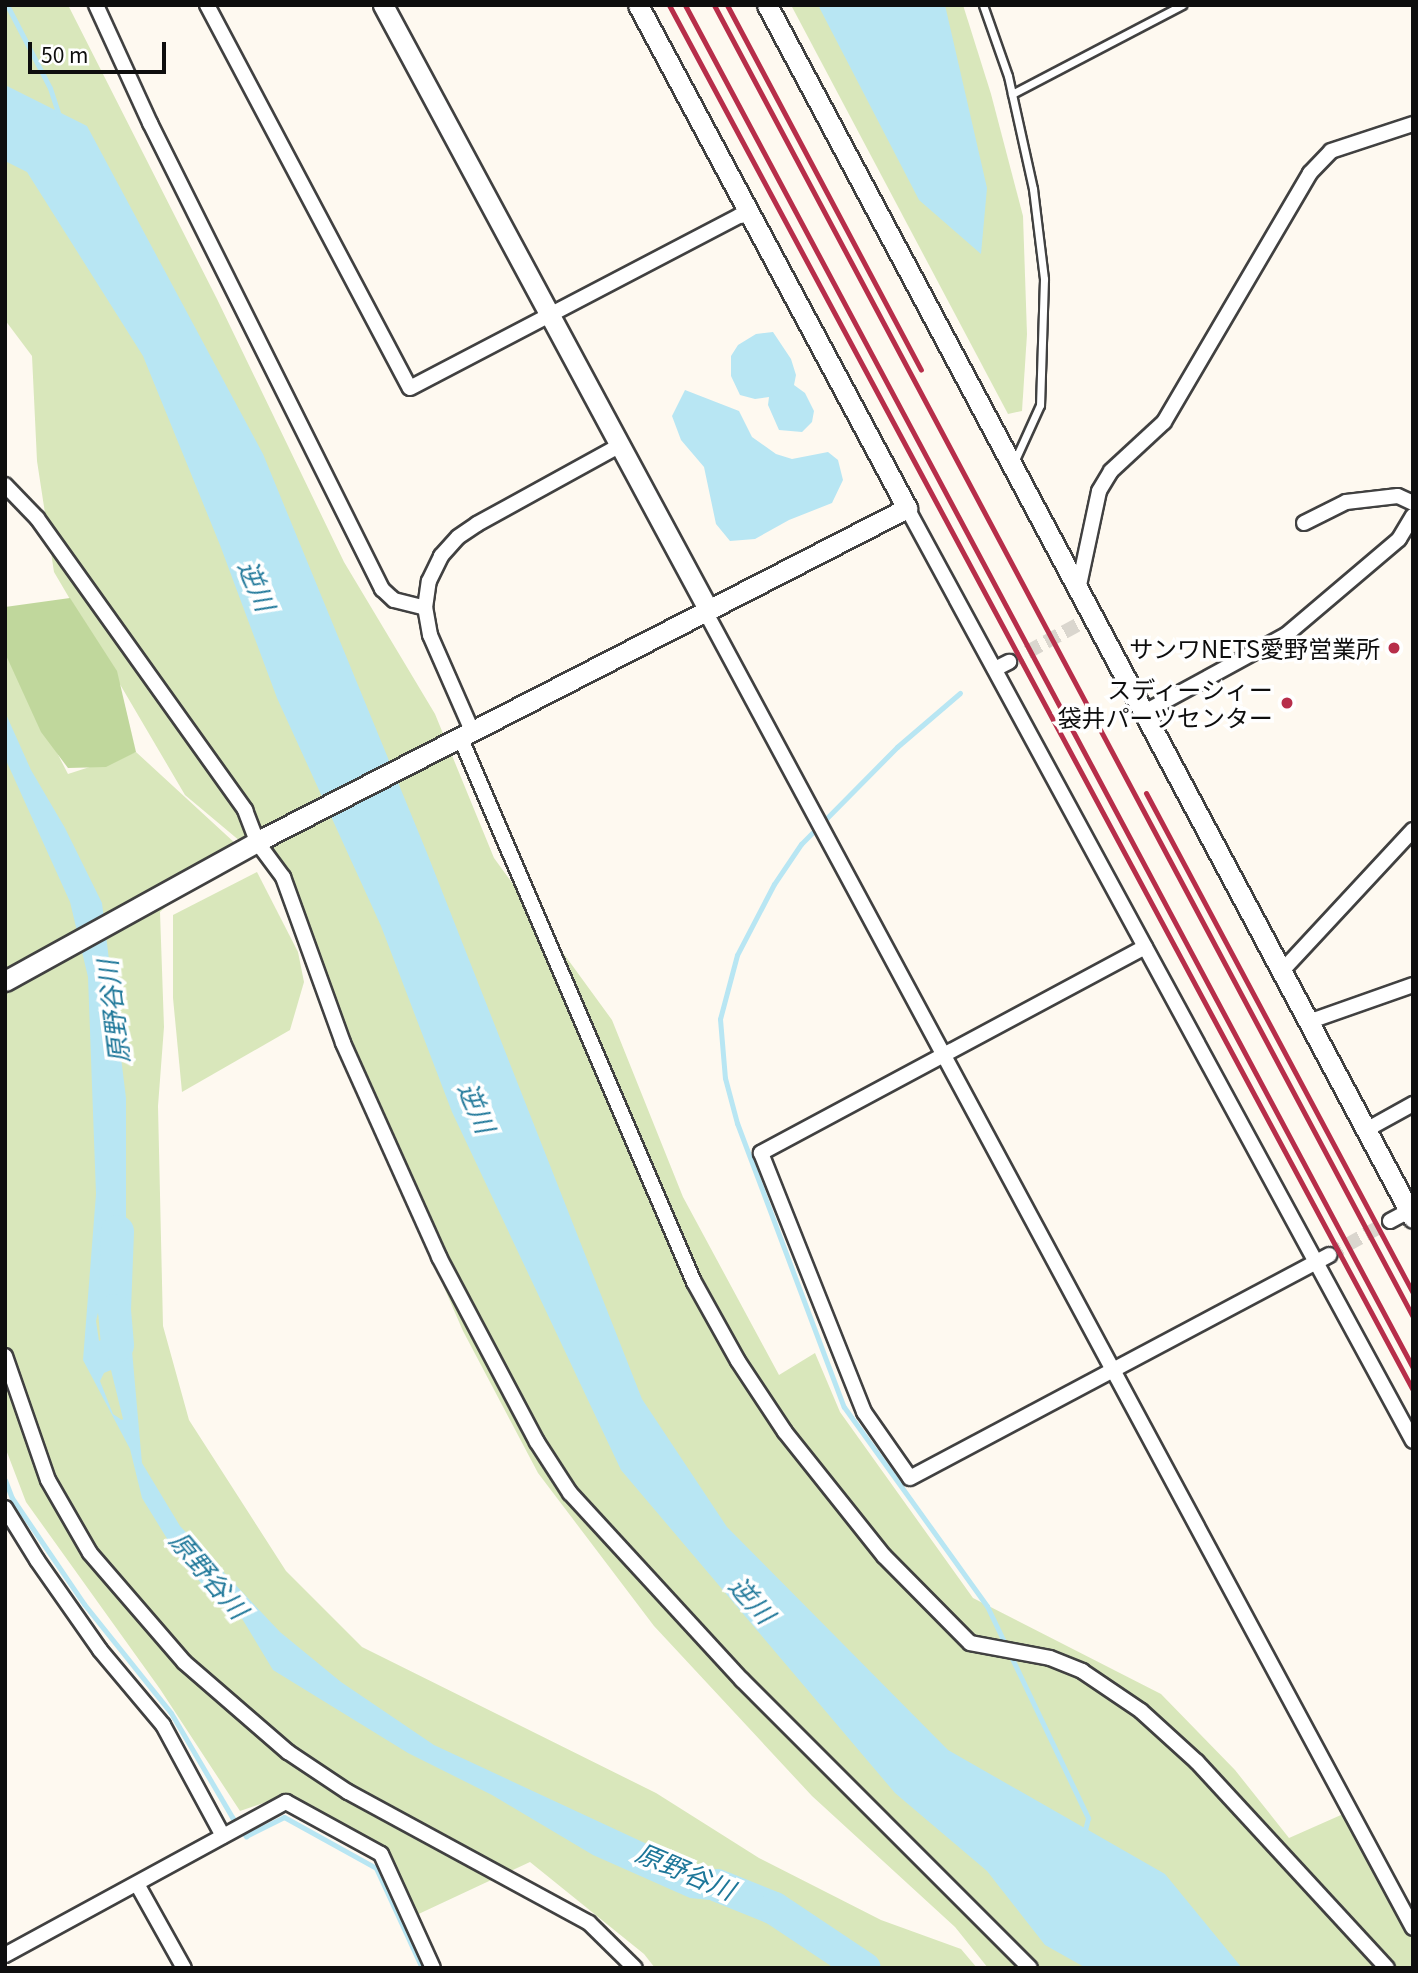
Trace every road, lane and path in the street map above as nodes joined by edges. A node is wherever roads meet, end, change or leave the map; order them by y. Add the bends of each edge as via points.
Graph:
1 (96, 5) edge
2 (207, 5) edge
3 (383, 5) edge
4 (638, 5) edge
5 (767, 5) edge
6 (983, 5) edge
7 (1182, 5) edge
8 (1012, 94) junction
9 (1413, 124) edge
10 (750, 215) junction
11 (550, 314) junction
12 (618, 446) junction
13 (1014, 470) junction
14 (5, 485) edge
15 (1413, 503) edge
16 (907, 508) junction
17 (1413, 516) edge
18 (1304, 523) dead end
19 (1078, 590) junction
20 (425, 608) junction
21 (707, 610) junction
22 (1009, 662) tunnel mouth
23 (995, 670) junction
24 (1143, 713) junction
25 (463, 737) junction
26 (1413, 830) edge
27 (257, 843) junction
28 (1145, 947) junction
29 (1282, 972) junction
30 (5, 981) edge
31 (1413, 985) edge
32 (1308, 1022) junction
33 (944, 1054) junction
34 (1413, 1104) edge
35 (1366, 1130) junction
36 (1411, 1213) edge
37 (1390, 1222) tunnel mouth
38 (1322, 1259) junction
39 (5, 1356) edge
40 (1113, 1369) junction
41 (1413, 1441) edge
42 (5, 1508) edge
43 (223, 1836) junction
44 (137, 1884) junction
45 (1413, 1928) edge
46 (5, 1955) edge
47 (184, 1968) edge
48 (433, 1968) edge
49 (635, 1968) edge
50 (1030, 1968) edge
51 (1387, 1968) edge

1 - 20 street via 382,589 394,600
2 - 11 street via 410,388
3 - 11 street
4 - 10 street
5 - 13 street
6 - 8 lane
7 - 8 lane
8 - 13 lane via 1033,189 1044,279 1040,405 1017,452
9 - 19 street via 1331,151 1310,173 1164,422 1111,471 1099,491
10 - 11 street via 739,216
10 - 16 street
11 - 12 street
12 - 20 street via 458,537 441,556 429,581
12 - 21 street
13 - 19 street
14 - 27 street via 37,518 237,799
15 - 18 street via 1398,496 1346,502
16 - 21 street
16 - 23 street
17 - 24 street via 1399,539 1286,635
19 - 24 street via 1086,621
20 - 25 street
21 - 25 street
21 - 33 street
22 - 23 street
23 - 28 street
24 - 29 street
25 - 27 street
25 - 51 street via 694,1282 785,1432 884,1556 970,1643 1050,1658 1082,1671 1141,1711 1197,1762
26 - 29 street
27 - 30 street
27 - 50 street via 283,877 342,1043 439,1257 537,1442 570,1493 742,1680
28 - 33 street
28 - 38 street
29 - 32 street
31 - 32 street
32 - 35 street
33 - 40 street
33 - 40 street via 761,1153 864,1412 910,1479
34 - 35 street
35 - 36 street
36 - 37 street
38 - 40 street
38 - 41 street
39 - 49 street via 48,1480 90,1553 184,1662 288,1752 348,1792 589,1923
40 - 45 street
42 - 43 street via 100,1650 163,1725
43 - 44 street
43 - 48 street via 286,1802 381,1854
44 - 46 street
44 - 47 street

